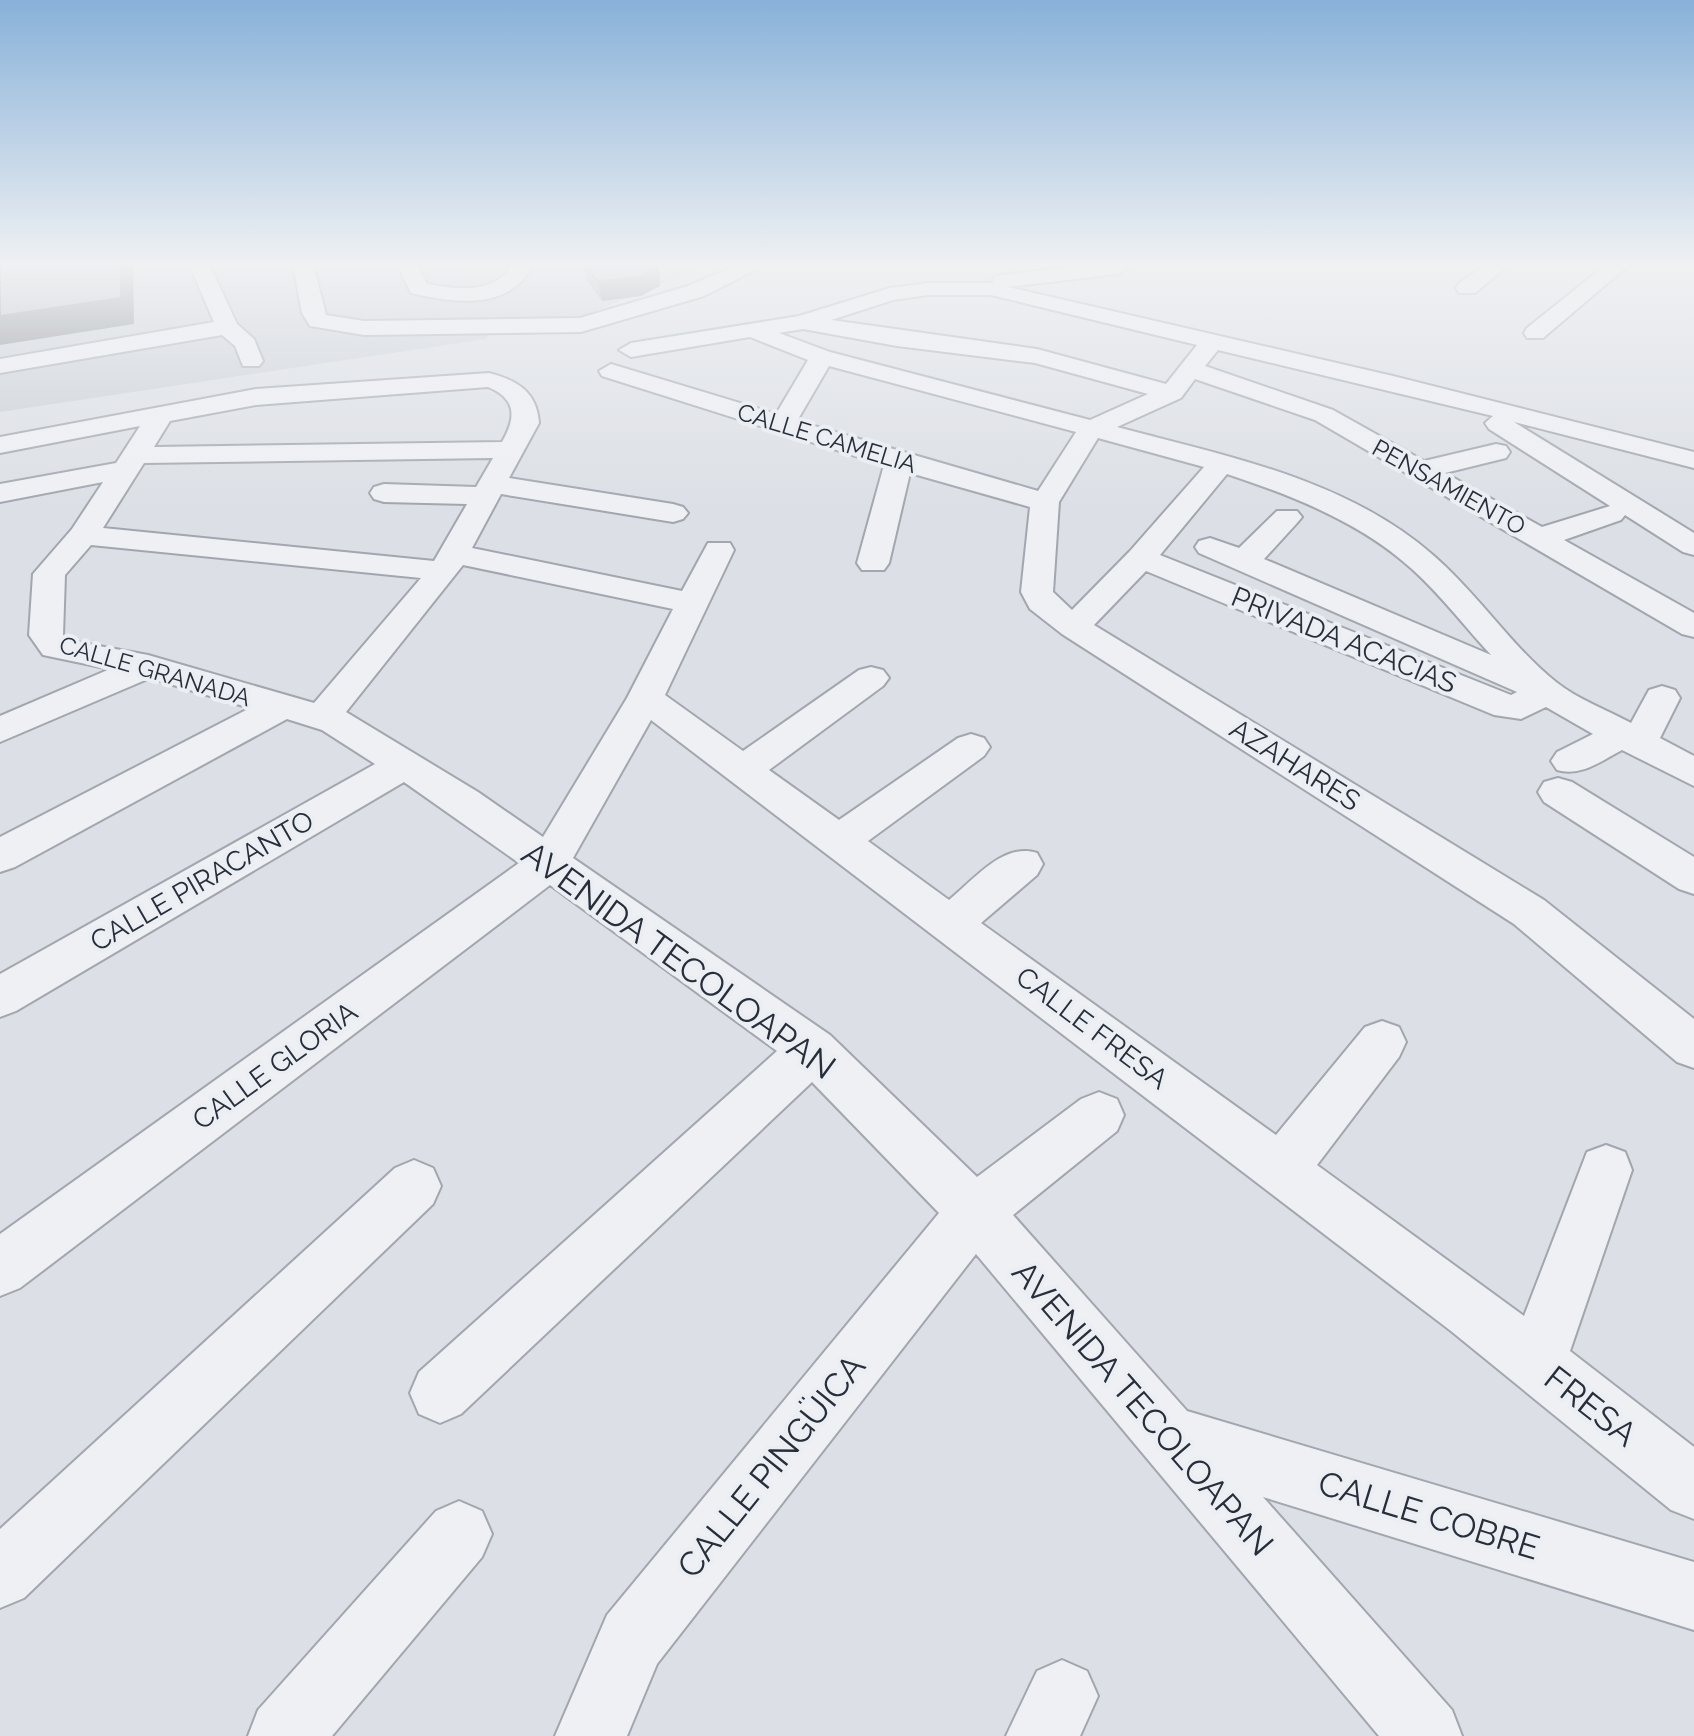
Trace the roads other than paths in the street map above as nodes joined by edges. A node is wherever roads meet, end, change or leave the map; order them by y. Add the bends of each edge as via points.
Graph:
1 (122, 345) edge
2 (246, 345) edge
3 (659, 345) edge
4 (791, 345) edge
5 (947, 345) edge
6 (1213, 345) edge
7 (1229, 345) edge
8 (631, 350) dead end
9 (822, 357) junction
10 (251, 361) dead end
11 (0, 366) edge
12 (1192, 370) junction
13 (611, 371) dead end
14 (1414, 386) junction
15 (1172, 393) junction
16 (1470, 405) junction
17 (161, 415) junction
18 (1324, 415) junction
19 (782, 425) junction
20 (1091, 429) junction
21 (1619, 441) junction
22 (0, 445) edge
23 (510, 450) junction
24 (1496, 452) dead end
25 (1694, 460) edge
26 (899, 461) junction
27 (132, 462) junction
28 (1222, 463) junction
29 (1418, 471) junction
30 (1694, 489) edge
31 (489, 490) junction
32 (0, 493) edge
33 (384, 493) dead end
34 (1045, 502) junction
35 (673, 513) dead end
36 (1611, 514) dead end
37 (1287, 517) dead end
38 (83, 535) junction
39 (1540, 538) junction
40 (1694, 546) edge
41 (1210, 547) dead end
42 (719, 550) dead end
43 (1141, 558) junction
44 (449, 562) junction
45 (1243, 562) junction
46 (873, 563) dead end
47 (693, 603) junction
48 (1680, 606) edge
49 (1074, 627) junction
50 (1694, 627) edge
51 (148, 666) junction
52 (871, 678) dead end
53 (1544, 691) junction
54 (645, 698) junction
55 (1662, 698) dead end
56 (302, 712) junction
57 (0, 730) edge
58 (1630, 739) junction
59 (971, 747) dead end
60 (404, 765) junction
61 (744, 769) junction
62 (1694, 773) edge
63 (840, 840) junction
64 (0, 856) edge
65 (549, 863) junction
66 (1022, 864) dead end
67 (1694, 878) edge
68 (951, 923) junction
69 (0, 997) edge
70 (1382, 1042) dead end
71 (1694, 1047) edge
72 (813, 1050) junction
73 (1099, 1115) dead end
74 (1281, 1169) junction
75 (1606, 1170) dead end
76 (414, 1186) dead end
77 (975, 1212) junction
78 (0, 1268) edge
79 (1536, 1362) junction
80 (440, 1393) dead end
81 (1164, 1435) junction
82 (1694, 1487) edge
83 (459, 1534) dead end
84 (0, 1574) edge
85 (1694, 1596) edge
86 (284, 1736) edge
87 (591, 1736) edge
88 (1426, 1736) edge

1 - 11 street
2 - 10 street
3 - 8 street
4 - 9 street
5 - 15 street via 1037,356
6 - 12 street
7 - 14 street
9 - 19 street
9 - 20 street
12 - 15 street
12 - 18 street, PENSAMIENTO
13 - 19 street, CALLE CAMELIA
14 - 16 street
14 - 18 street
15 - 20 street
16 - 21 street
16 - 40 street
17 - 22 street
17 - 23 street via 256,397 489,380 520,396 526,423
17 - 27 street, CALLE GRANADA
18 - 29 street, PENSAMIENTO
19 - 26 street, CALLE CAMELIA
20 - 28 street
20 - 34 street, AZAHARES
21 - 25 street
21 - 30 street
23 - 27 street
23 - 31 street
24 - 29 street
26 - 34 street, CALLE CAMELIA
26 - 46 street
27 - 32 street
27 - 38 street, CALLE GRANADA
28 - 43 street
28 - 53 street via 1312,493 1384,534 1423,562
29 - 39 street, PENSAMIENTO
31 - 33 street
31 - 35 street
31 - 44 street
34 - 49 street, AZAHARES via 1037,592 1041,602
36 - 39 street
37 - 45 street
38 - 44 street
38 - 51 street, CALLE GRANADA via 49,574 46,635 55,648
39 - 48 street, PENSAMIENTO
41 - 45 street
42 - 47 street
43 - 49 street
43 - 53 street, PRIVADA ACACIAS via 1507,707 1521,707
44 - 47 street
44 - 56 street
45 - 53 street
47 - 54 street
48 - 50 street, PENSAMIENTO
49 - 71 street, AZAHARES via 1529,912
51 - 56 street, CALLE GRANADA
51 - 57 street
52 - 61 street
53 - 58 street
54 - 61 street, CALLE FRESA
54 - 65 street
55 - 58 street
56 - 60 street, AVENIDA TECOLOAPAN via 334,721
56 - 64 street
58 - 62 street
58 - 67 street via 1564,776
59 - 63 street
60 - 65 street, AVENIDA TECOLOAPAN
60 - 69 street, CALLE PIRACANTO
61 - 63 street, CALLE FRESA
63 - 68 street, CALLE FRESA
65 - 72 street, AVENIDA TECOLOAPAN
65 - 78 street, CALLE GLORIA
66 - 68 street
68 - 74 street, CALLE FRESA
70 - 74 street
72 - 77 street, AVENIDA TECOLOAPAN
72 - 80 street
73 - 77 street, CALLE PINGÜICA
74 - 79 street, CALLE FRESA
75 - 79 street, FRESA
76 - 84 street
77 - 81 street, AVENIDA TECOLOAPAN
77 - 87 street, CALLE PINGÜICA via 632,1640
79 - 82 street, FRESA
81 - 85 street, CALLE COBRE
81 - 88 street, AVENIDA TECOLOAPAN
83 - 86 street

